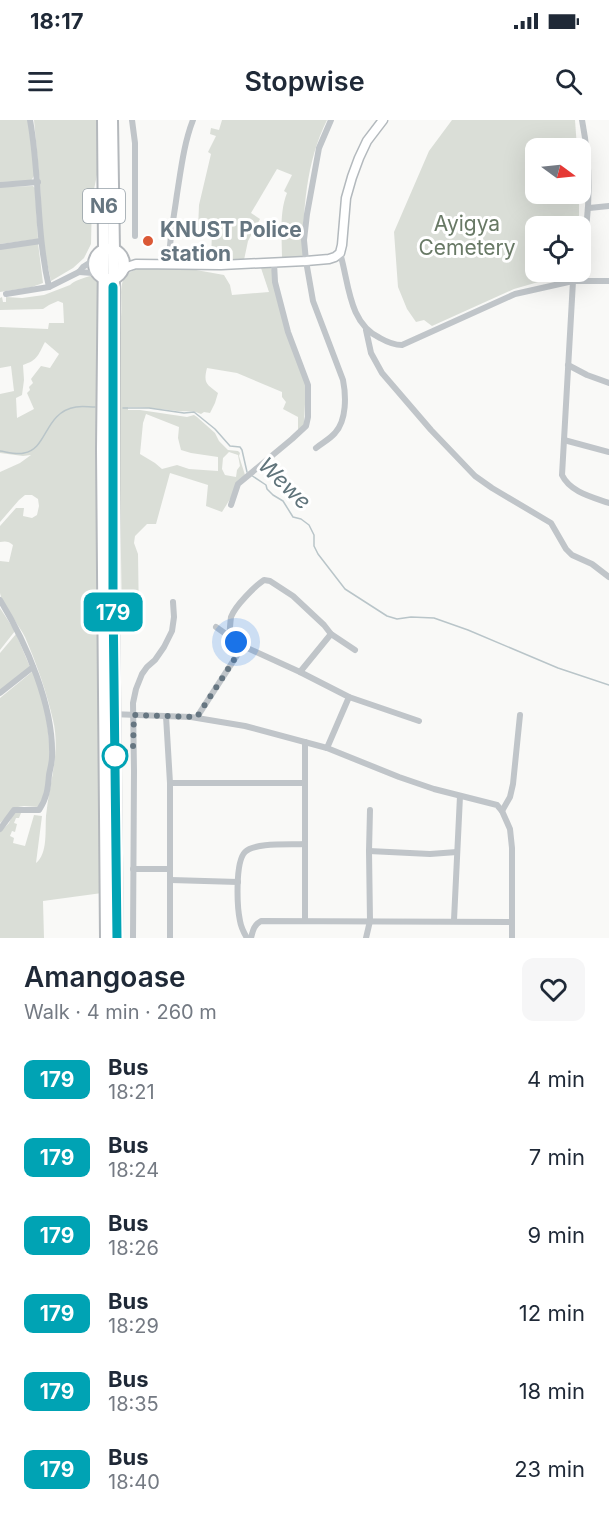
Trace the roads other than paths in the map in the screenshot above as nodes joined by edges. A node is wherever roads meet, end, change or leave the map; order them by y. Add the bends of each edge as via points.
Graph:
1 (30, 120) edge
2 (103, 120) edge
3 (112, 120) edge
4 (132, 120) edge
5 (193, 120) edge
6 (331, 120) edge
7 (382, 120) edge
8 (582, 120) edge
9 (38, 182) junction
10 (0, 185) edge
11 (609, 206) edge
12 (589, 208) junction
13 (589, 216) edge
14 (135, 236) dead end
15 (41, 241) junction
16 (0, 246) edge
17 (339, 253) junction
18 (102, 254) junction
19 (306, 261) junction
20 (274, 263) junction
21 (169, 264) junction
22 (79, 272) junction
23 (112, 277) junction
24 (591, 280) edge
25 (609, 280) edge
26 (569, 282) edge
27 (573, 282) edge
28 (49, 287) junction
29 (3, 294) edge
30 (366, 330) junction
31 (568, 365) junction
32 (609, 383) edge
33 (564, 440) junction
34 (316, 448) dead end
35 (609, 452) edge
36 (609, 503) edge
37 (231, 505) dead end
38 (609, 577) edge
39 (0, 600) edge
40 (173, 602) dead end
41 (216, 627) dead end
42 (331, 634) junction
43 (229, 637) junction
44 (243, 646) junction
45 (355, 650) dead end
46 (33, 667) junction
47 (300, 672) junction
48 (0, 693) edge
49 (349, 696) junction
50 (110, 714) junction
51 (134, 715) junction
52 (520, 715) dead end
53 (166, 716) junction
54 (197, 717) junction
55 (419, 721) dead end
56 (305, 742) junction
57 (327, 748) junction
58 (170, 783) junction
59 (305, 783) junction
60 (460, 796) junction
61 (370, 810) dead end
62 (502, 811) junction
63 (0, 829) edge
64 (305, 844) junction
65 (369, 851) junction
66 (457, 852) junction
67 (133, 869) junction
68 (170, 869) junction
69 (171, 880) junction
70 (238, 882) junction
71 (454, 920) junction
72 (305, 921) junction
73 (370, 921) junction
74 (512, 922) junction
75 (106, 938) edge
76 (117, 938) edge
77 (133, 938) edge
78 (170, 938) edge
79 (247, 938) edge
80 (251, 938) edge
81 (366, 938) edge
82 (512, 938) edge

1 - 9 street
2 - 18 highway, N6
3 - 18 highway, N6
4 - 14 street
5 - 21 street via 182,160
6 - 19 street via 319,148 307,214
7 - 17 street via 367,141 352,177
8 - 12 street
9 - 10 street
9 - 15 street
11 - 12 street
12 - 13 street
15 - 16 street
15 - 28 street
17 - 19 street via 329,259
17 - 30 street via 351,300
18 - 22 street
18 - 23 highway, N6
18 - 23 highway, N6 via 94,268
18 - 23 highway, N6 via 122,255
19 - 20 street
19 - 34 street via 313,301 345,393 337,431
20 - 21 street
20 - 37 street via 288,333 308,385 308,417 306,426 238,484
21 - 23 street via 136,264
22 - 23 street
22 - 28 street
23 - 50 highway, N6
23 - 50 highway, N6 via 102,461
24 - 25 street
26 - 30 street via 515,294 402,345
27 - 31 street
28 - 29 street
30 - 38 street via 371,353 382,374 475,476 550,523 572,555
31 - 32 street
31 - 33 street
33 - 35 street
33 - 36 street via 562,475 566,483
39 - 46 street
40 - 51 street via 172,631 142,674 133,703
41 - 43 street
42 - 43 street via 293,596 264,580 235,609
42 - 45 street
42 - 47 street
43 - 44 street
44 - 47 street
44 - 54 street
46 - 48 street
46 - 63 street via 51,738 48,791 39,810 14,810
47 - 49 street
49 - 55 street
49 - 57 street
50 - 51 street
50 - 75 highway, N6
50 - 76 highway, N6
51 - 53 street
51 - 67 street
52 - 62 street via 513,784
53 - 54 street
53 - 58 street
54 - 56 street
56 - 57 street
56 - 59 street
57 - 60 street
58 - 59 street
58 - 68 street
59 - 64 street
60 - 62 street via 497,805
60 - 66 street
61 - 65 street
62 - 74 street via 510,829 512,848
64 - 70 street via 252,848 240,859
64 - 72 street
65 - 66 street
65 - 73 street
66 - 71 street
67 - 68 street
67 - 77 street
68 - 69 street
69 - 70 street
69 - 78 street
70 - 79 street via 240,922
71 - 73 street
71 - 74 street
72 - 73 street
72 - 80 street via 261,921 256,923
73 - 81 street
74 - 82 street

